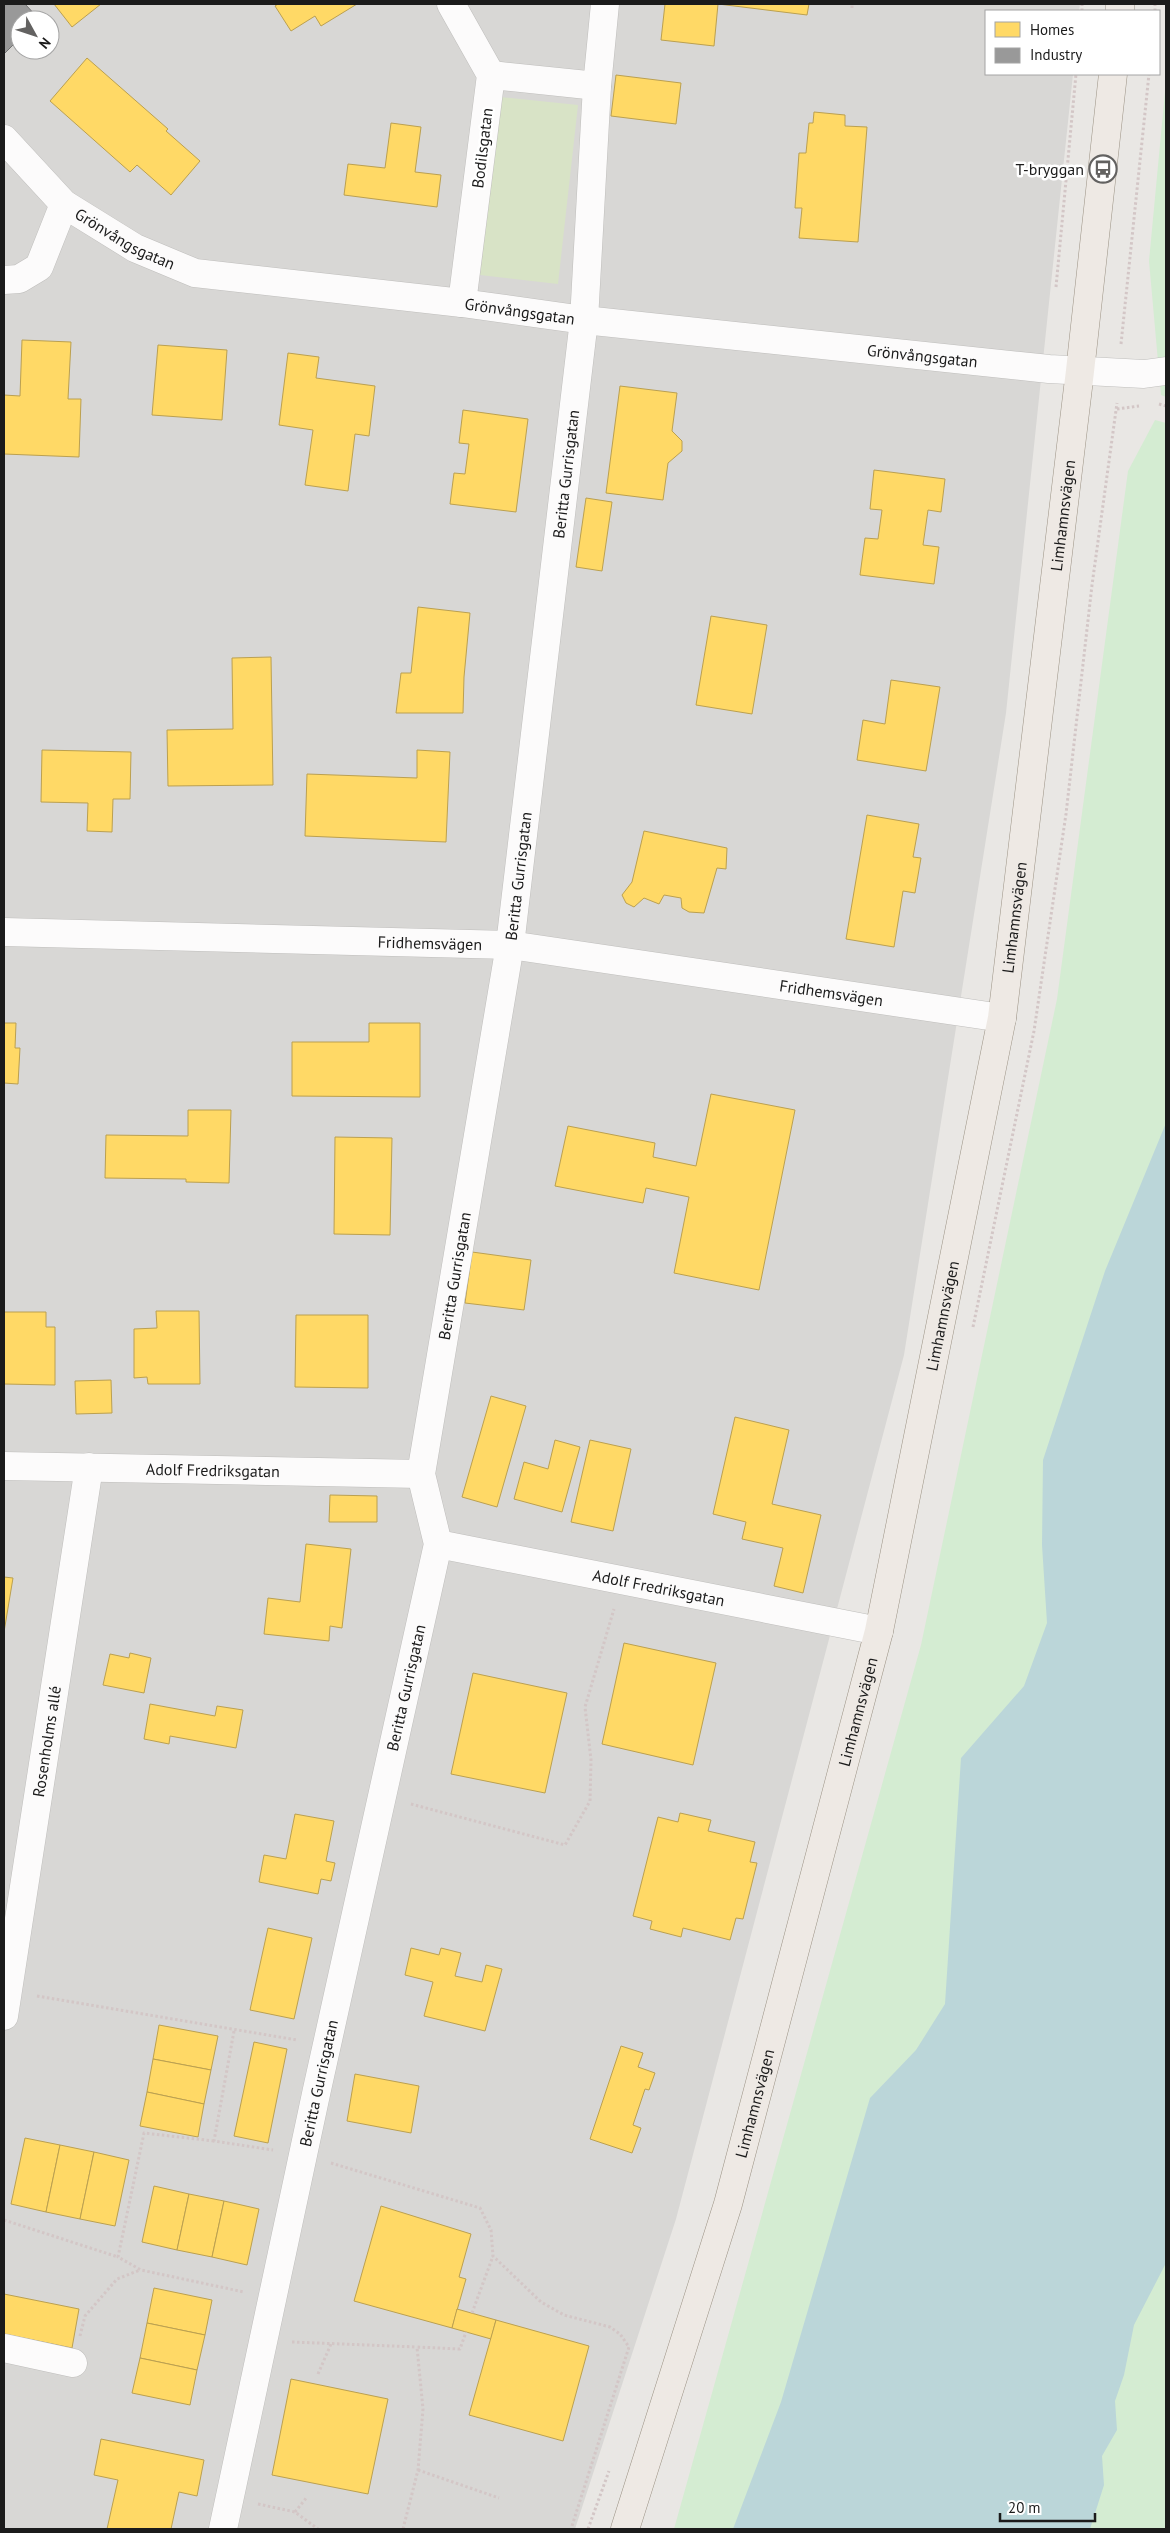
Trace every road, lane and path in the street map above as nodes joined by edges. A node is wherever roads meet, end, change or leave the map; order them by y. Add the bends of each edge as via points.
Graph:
1 (451, 4) edge
2 (605, 4) edge
3 (492, 75) junction
4 (1076, 75) edge
5 (1113, 75) edge
6 (1149, 75) edge
7 (597, 86) junction
8 (4, 139) edge
9 (64, 204) junction
10 (4, 280) edge
11 (1056, 290) dead end
12 (462, 303) junction
13 (584, 320) junction
14 (1080, 371) junction
15 (1166, 371) edge
16 (1118, 374) junction
17 (4, 932) edge
18 (510, 945) junction
19 (1002, 1018) junction
20 (4, 1466) edge
21 (89, 1467) junction
22 (422, 1474) junction
23 (438, 1544) junction
24 (623, 1580) junction
25 (879, 1631) junction
26 (382, 1796) junction
27 (6, 2004) edge
28 (234, 2031) junction
29 (326, 2045) junction
30 (214, 2141) junction
31 (304, 2155) junction
32 (4, 2220) edge
33 (493, 2256) junction
34 (118, 2257) junction
35 (140, 2270) junction
36 (273, 2295) junction
37 (472, 2313) dead end
38 (466, 2332) dead end
39 (263, 2340) junction
40 (331, 2344) junction
41 (417, 2347) junction
42 (4, 2348) edge
43 (73, 2363) joint
44 (318, 2374) dead end
45 (612, 2465) dead end
46 (418, 2470) junction
47 (307, 2497) dead end
48 (230, 2498) junction
49 (499, 2498) dead end
50 (295, 2512) junction
51 (223, 2529) edge
52 (318, 2529) edge
53 (403, 2529) edge
54 (572, 2529) edge
55 (588, 2529) edge
56 (625, 2529) edge

1 - 3 street
2 - 7 street, Beritta Gurrisgatan
3 - 7 street
3 - 12 street, Bodilsgatan
4 - 11 path
5 - 14 main road, Limhamnsvägen
6 - 16 path
7 - 13 street, Beritta Gurrisgatan
8 - 9 street, Grönvångsgatan
9 - 10 street via 39,267 19,279
9 - 12 street, Grönvångsgatan via 135,248 195,272
12 - 13 street, Grönvångsgatan
13 - 14 street, Grönvångsgatan
13 - 18 street, Beritta Gurrisgatan
14 - 16 street, Grönvångsgatan
14 - 19 main road, Limhamnsvägen
15 - 16 street, Grönvångsgatan
17 - 18 street, Fridhemsvägen
18 - 19 street, Fridhemsvägen
18 - 22 street, Beritta Gurrisgatan
19 - 25 main road, Limhamnsvägen
20 - 21 street, Adolf Fredriksgatan
21 - 22 street, Adolf Fredriksgatan
21 - 27 street, Rosenholms allé
22 - 23 street, Beritta Gurrisgatan
23 - 24 street, Adolf Fredriksgatan
23 - 26 street, Beritta Gurrisgatan
24 - 25 street, Adolf Fredriksgatan
24 - 26 path via 585,1707 591,1760 590,1802 565,1845
25 - 56 main road, Limhamnsvägen via 728,2204
26 - 29 street, Beritta Gurrisgatan
27 - 28 path
28 - 29 path
28 - 30 path
29 - 31 street, Beritta Gurrisgatan
30 - 31 path
30 - 34 path via 144,2133
31 - 33 path via 480,2208 491,2230
31 - 36 street, Beritta Gurrisgatan
32 - 34 path
33 - 37 path
33 - 54 path via 541,2302 564,2315 610,2327 630,2347
34 - 35 path
35 - 36 path via 242,2292
35 - 43 path via 117,2279 85,2316
36 - 39 street, Beritta Gurrisgatan
38 - 41 path via 460,2349
39 - 40 path
39 - 48 street, Beritta Gurrisgatan
40 - 41 path
40 - 44 path
41 - 46 path via 423,2409
42 - 43 street
45 - 55 path
46 - 49 path
46 - 53 path
47 - 50 path
48 - 50 path
48 - 51 street, Beritta Gurrisgatan
50 - 52 path

